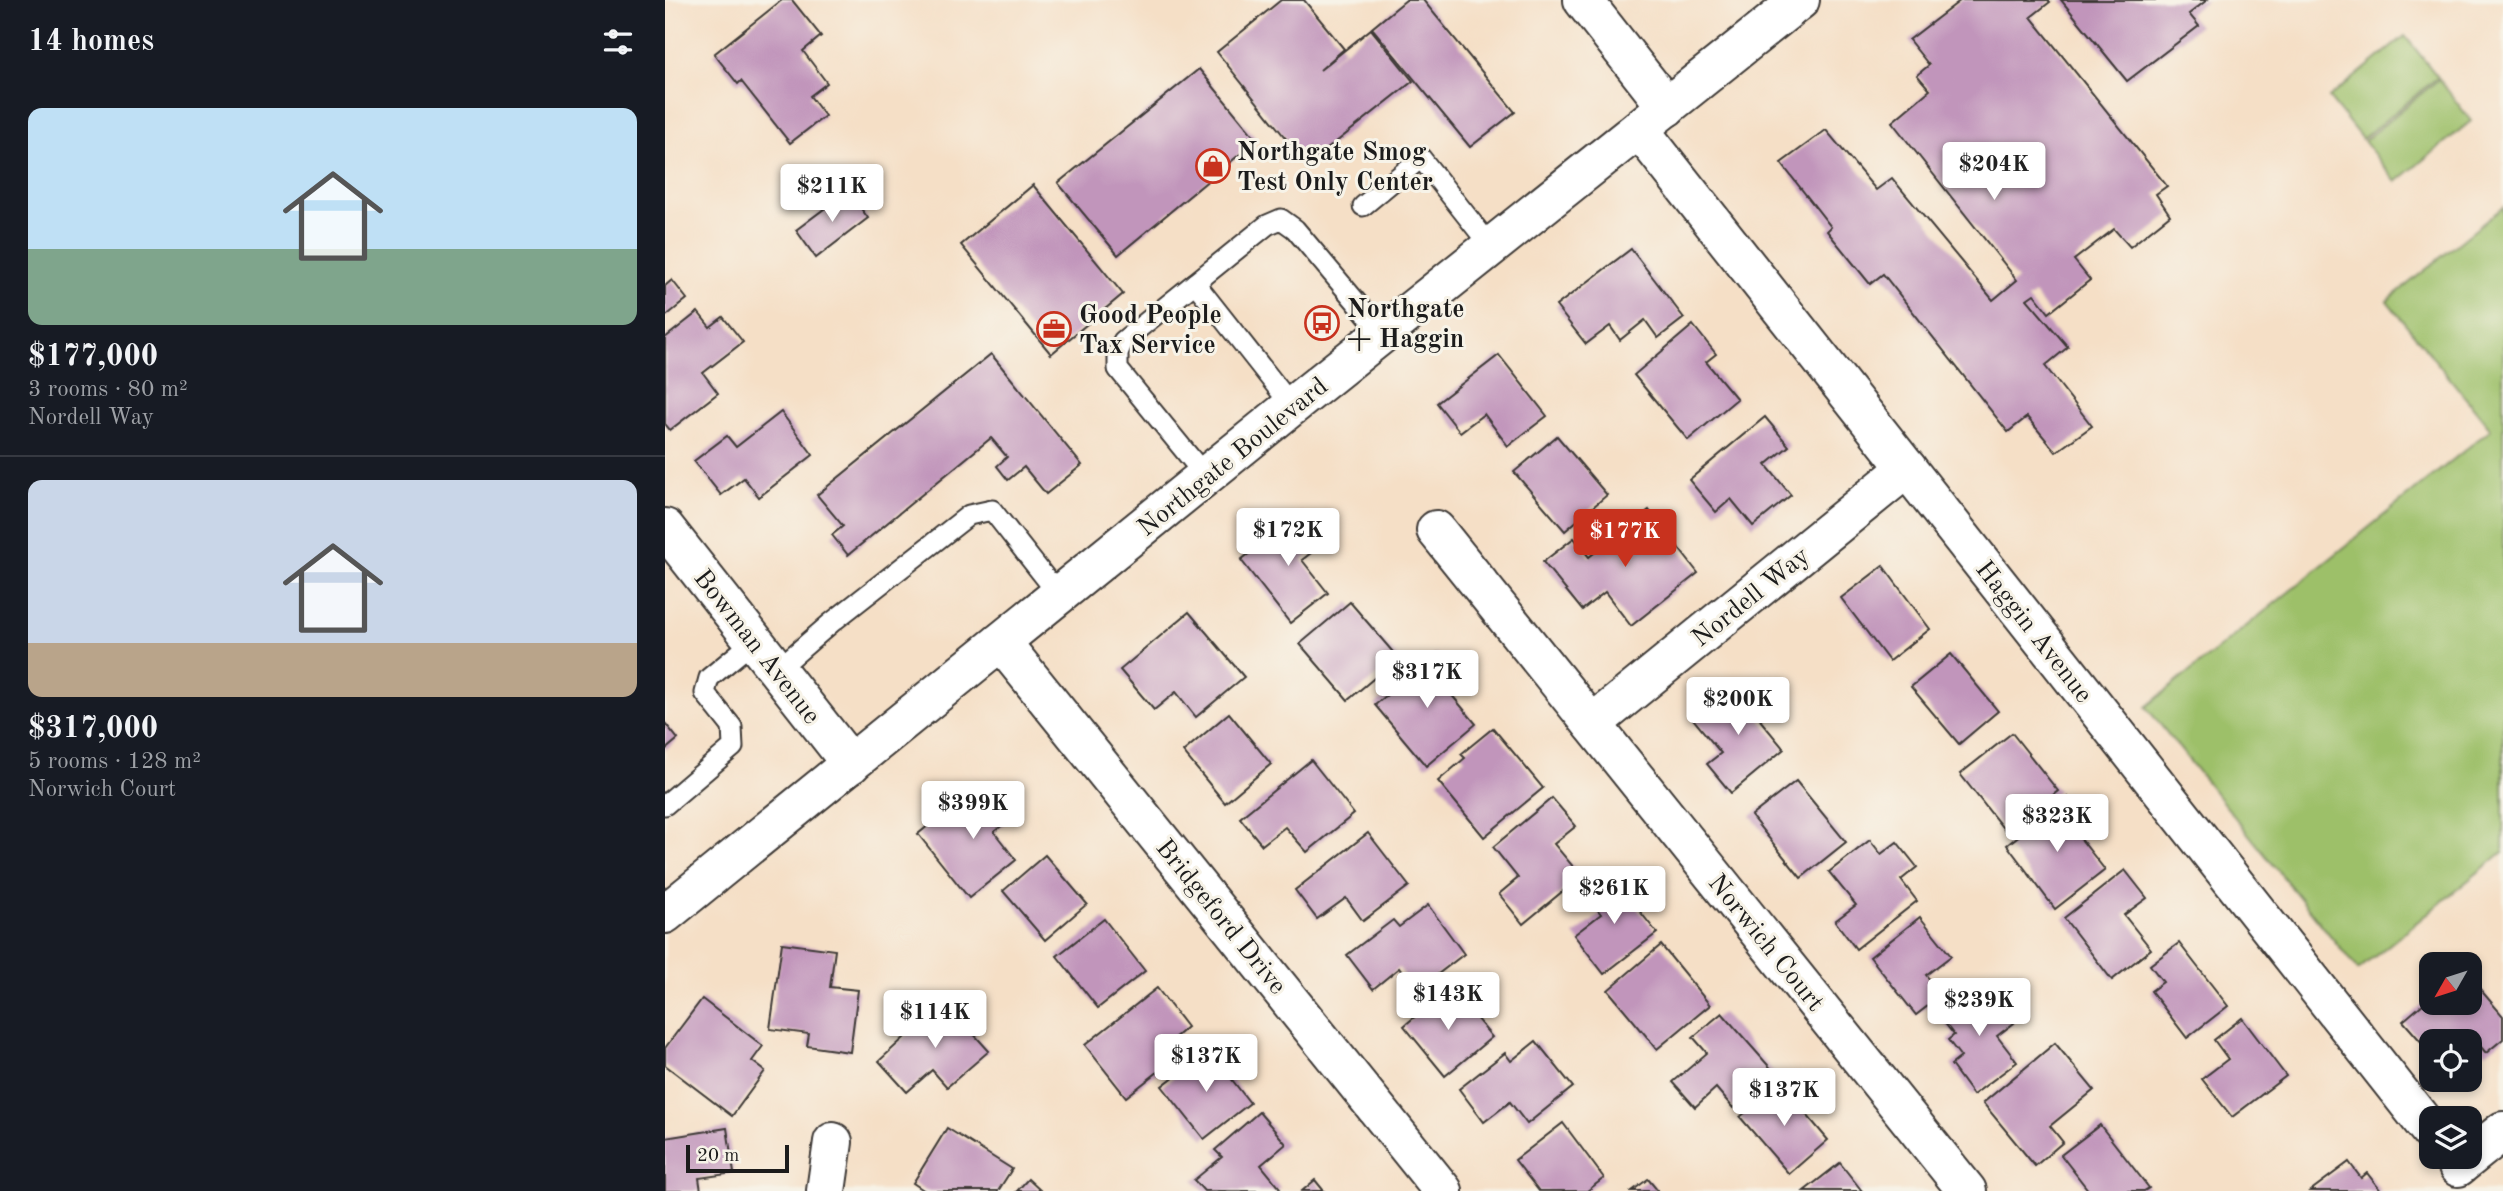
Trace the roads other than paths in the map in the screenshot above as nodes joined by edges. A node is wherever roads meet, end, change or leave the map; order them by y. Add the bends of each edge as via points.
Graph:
1 (1583, 0) edge
2 (1801, 0) edge
3 (1653, 118) junction
4 (1363, 206) dead end
5 (1492, 247) junction
6 (1195, 283) junction
7 (1384, 334) junction
8 (1293, 406) junction
9 (1907, 468) junction
10 (1206, 477) junction
11 (665, 528) edge
12 (1436, 530) dead end
13 (1059, 595) junction
14 (1001, 642) junction
15 (765, 656) junction
16 (1592, 724) junction
17 (851, 764) junction
18 (665, 805) edge
19 (665, 914) edge
20 (2419, 1117) edge
21 (2503, 1131) edge
22 (833, 1142) dead end
23 (2462, 1172) edge
24 (826, 1191) edge
25 (1443, 1191) edge
26 (1967, 1191) edge

1 - 3 street, Haggin Avenue
2 - 3 street, Northgate Boulevard
3 - 5 street, Northgate Boulevard
3 - 9 street, Haggin Avenue
4 - 5 lane via 1420,158
5 - 7 street, Northgate Boulevard
6 - 7 lane via 1267,225 1281,219 1295,229
6 - 8 lane
6 - 10 lane via 1123,341 1118,369
7 - 8 street, Northgate Boulevard
8 - 10 street, Northgate Boulevard
9 - 16 street, Nordell Way
9 - 20 street, Haggin Avenue
10 - 13 street, Northgate Boulevard
11 - 15 street, Bowman Avenue
12 - 16 street, Norwich Court
13 - 14 street, Northgate Boulevard
13 - 15 lane via 992,510 969,515 831,623
14 - 17 street, Northgate Boulevard
14 - 25 street, Bridgeford Drive
15 - 17 street, Bowman Avenue
15 - 18 lane via 709,678 705,693 732,727 733,747
16 - 26 street, Norwich Court
17 - 19 street, Northgate Boulevard
21 - 23 street
22 - 24 street

